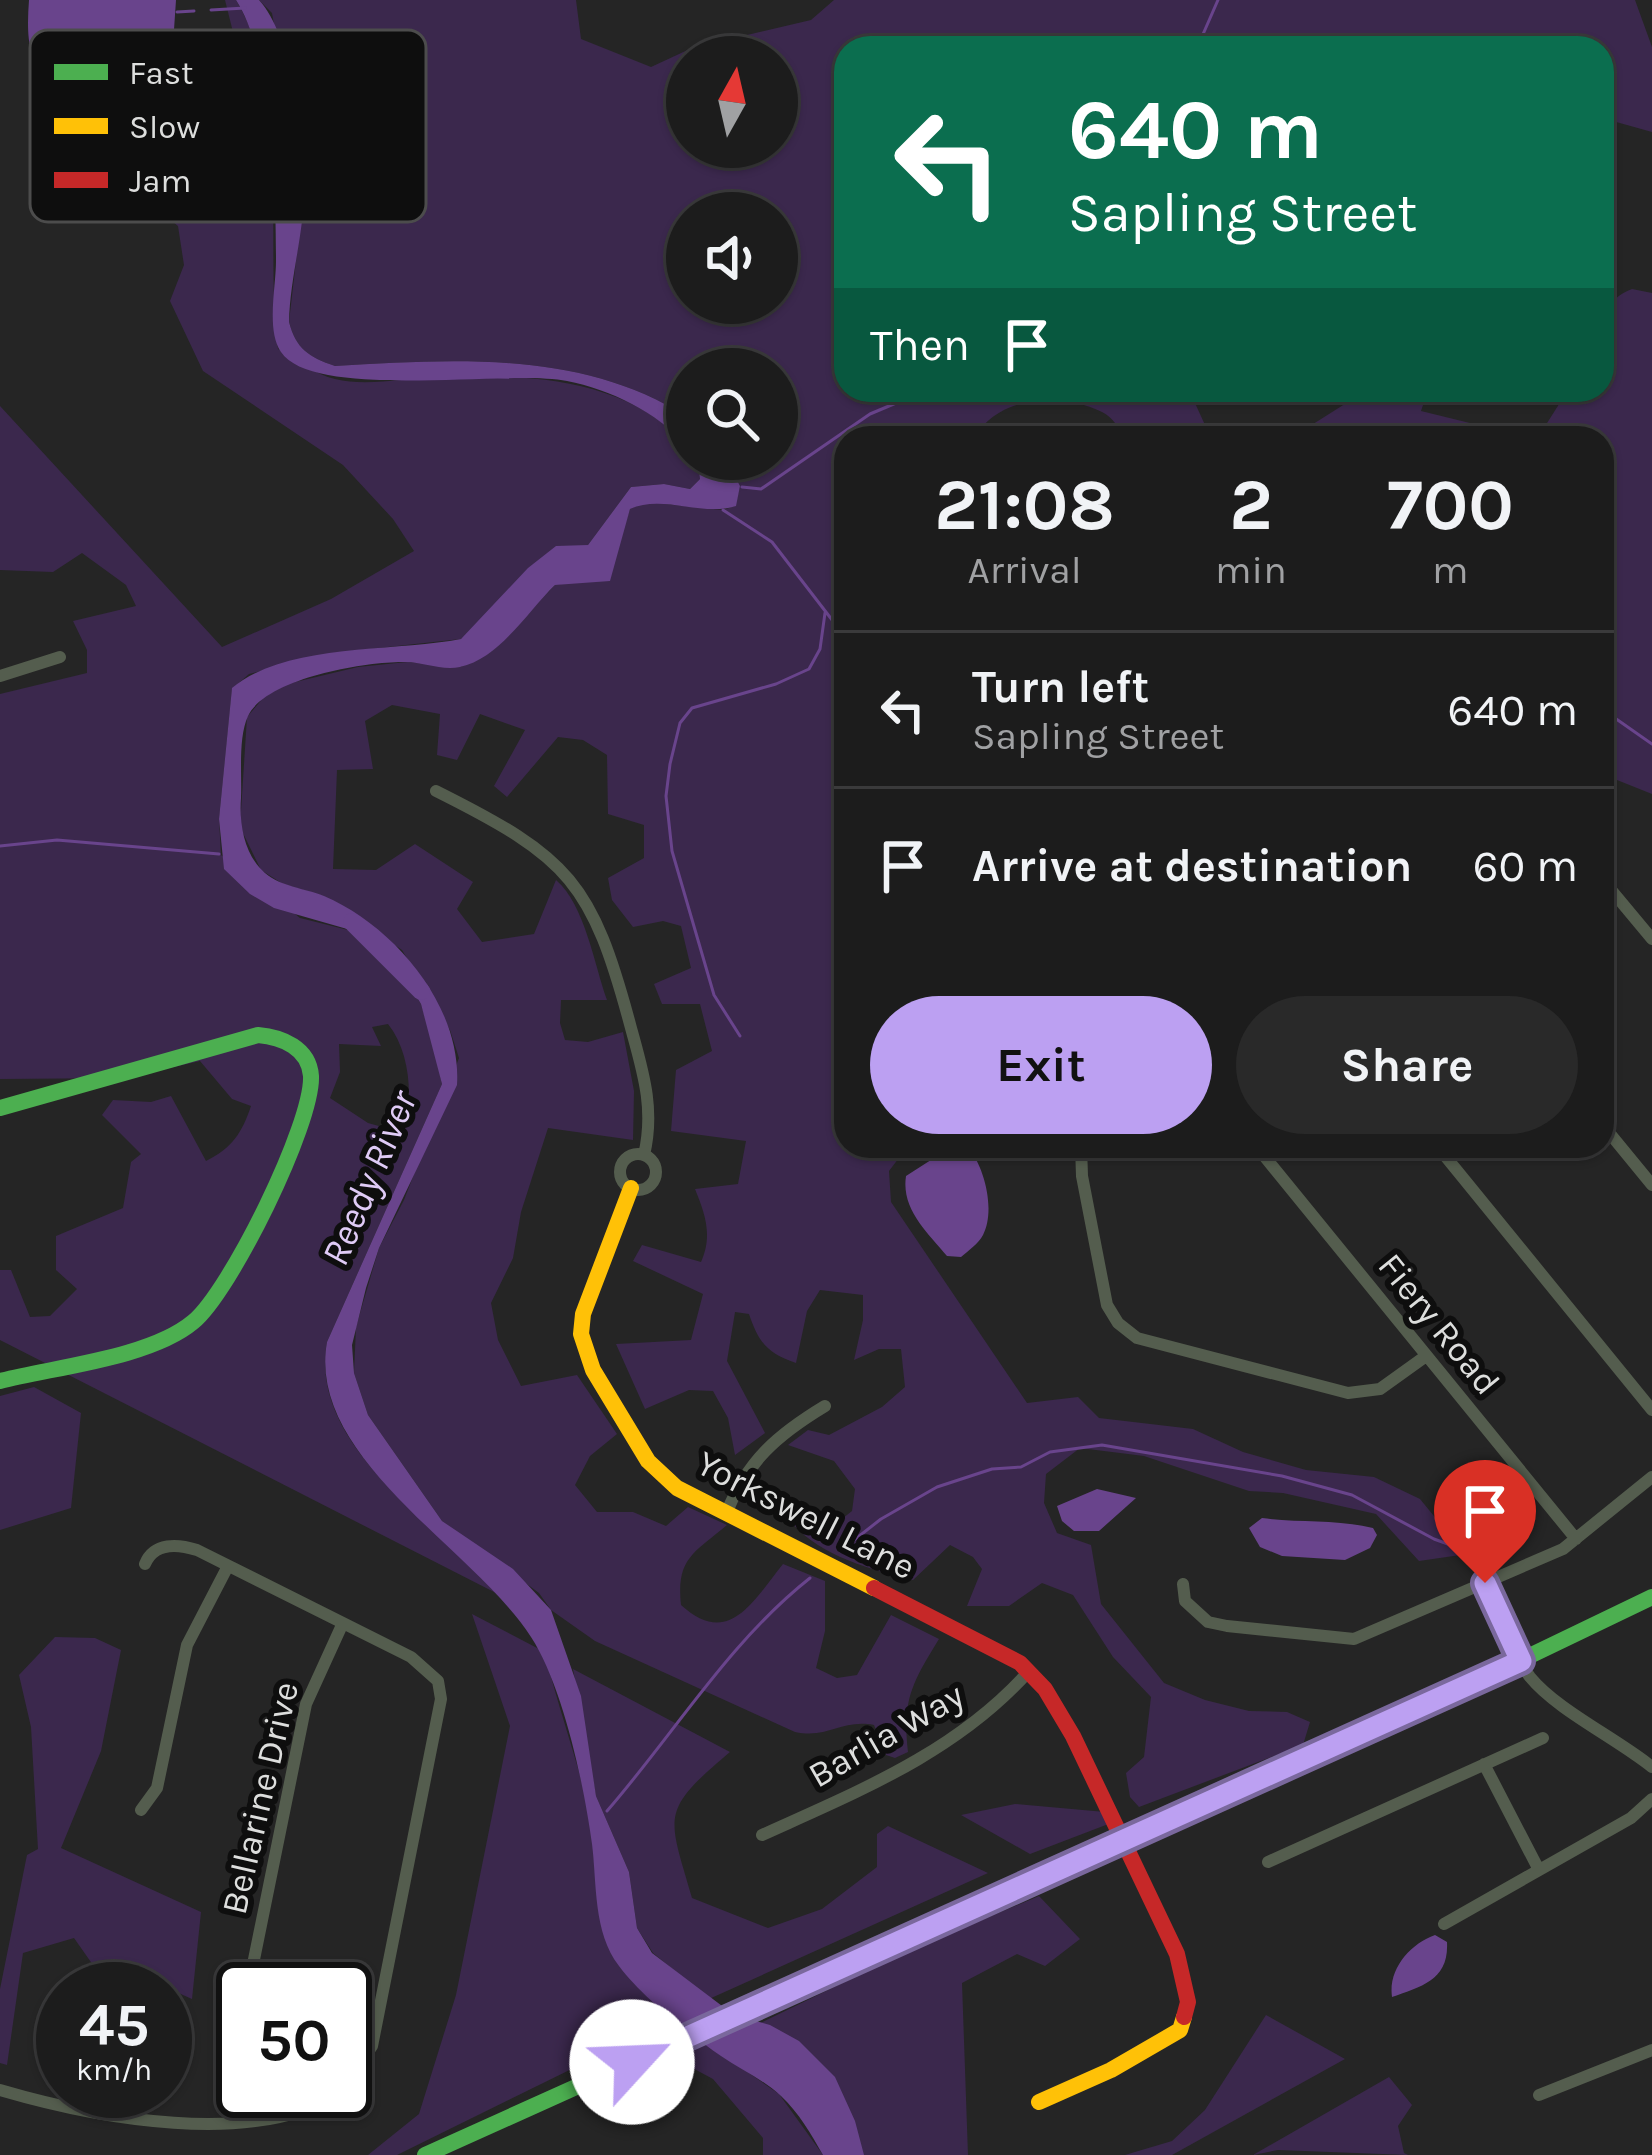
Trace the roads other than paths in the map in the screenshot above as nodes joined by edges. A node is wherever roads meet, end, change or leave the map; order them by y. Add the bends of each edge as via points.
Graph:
1 (60, 657) dead end
2 (0, 676) edge
3 (436, 791) dead end
4 (1614, 894) edge
5 (1652, 939) edge
6 (0, 1108) edge
7 (1614, 1139) edge
8 (644, 1155) junction
9 (1081, 1158) edge
10 (1266, 1158) edge
11 (1447, 1158) edge
12 (1652, 1185) edge
13 (631, 1188) junction
14 (1426, 1356) junction
15 (0, 1381) edge
16 (825, 1406) dead end
17 (1652, 1410) edge
18 (1652, 1477) edge
19 (726, 1514) junction
20 (1576, 1539) junction
21 (145, 1564) dead end
22 (228, 1566) junction
23 (1485, 1583) junction
24 (1184, 1584) dead end
25 (1652, 1597) edge
26 (342, 1625) junction
27 (1521, 1661) junction
28 (1029, 1671) junction
29 (1543, 1738) dead end
30 (1484, 1764) junction
31 (1652, 1767) edge
32 (1652, 1799) edge
33 (141, 1810) dead end
34 (762, 1835) dead end
35 (1126, 1839) junction
36 (1268, 1862) dead end
37 (1539, 1870) junction
38 (1444, 1924) dead end
39 (253, 1962) edge
40 (372, 2041) edge
41 (1652, 2050) edge
42 (0, 2090) edge
43 (1539, 2095) dead end
44 (1039, 2102) dead end
45 (240, 2118) edge
46 (255, 2118) edge
47 (240, 2121) junction
48 (424, 2155) edge

1 - 2 street
3 - 8 street via 530,842 594,915 649,1097
4 - 5 street
6 - 15 street via 258,1035 293,1044 311,1075 248,1241 202,1315 166,1336
7 - 12 street
8 - 13 street via 621,1167
8 - 13 street via 654,1163 654,1180
9 - 14 street via 1107,1305 1137,1338 1348,1393 1380,1390
10 - 14 street, Fiery Road
11 - 17 street
13 - 19 street, Yorkswell Lane via 583,1314 584,1352 648,1460 677,1488
14 - 20 street, Fiery Road
16 - 19 street via 764,1448
18 - 20 street
19 - 28 street, Yorkswell Lane
20 - 23 street
21 - 22 street via 178,1544
22 - 26 street
22 - 33 street via 187,1645 157,1788
23 - 24 street via 1340,1639 1208,1622 1185,1601
23 - 27 street
25 - 27 street
26 - 39 street, Bellarine Drive via 306,1704
26 - 40 street via 428,1668 441,1695
27 - 31 street via 1552,1699
27 - 35 street
28 - 34 street, Barlia Way via 938,1750
28 - 35 street, Yorkswell Lane
29 - 30 street
30 - 36 street
30 - 37 street
32 - 37 street
35 - 44 street, Yorkswell Lane via 1184,1972 1188,2002 1180,2030
35 - 48 street
37 - 38 street
41 - 43 street
42 - 47 street via 175,2123
45 - 47 street
46 - 47 street

